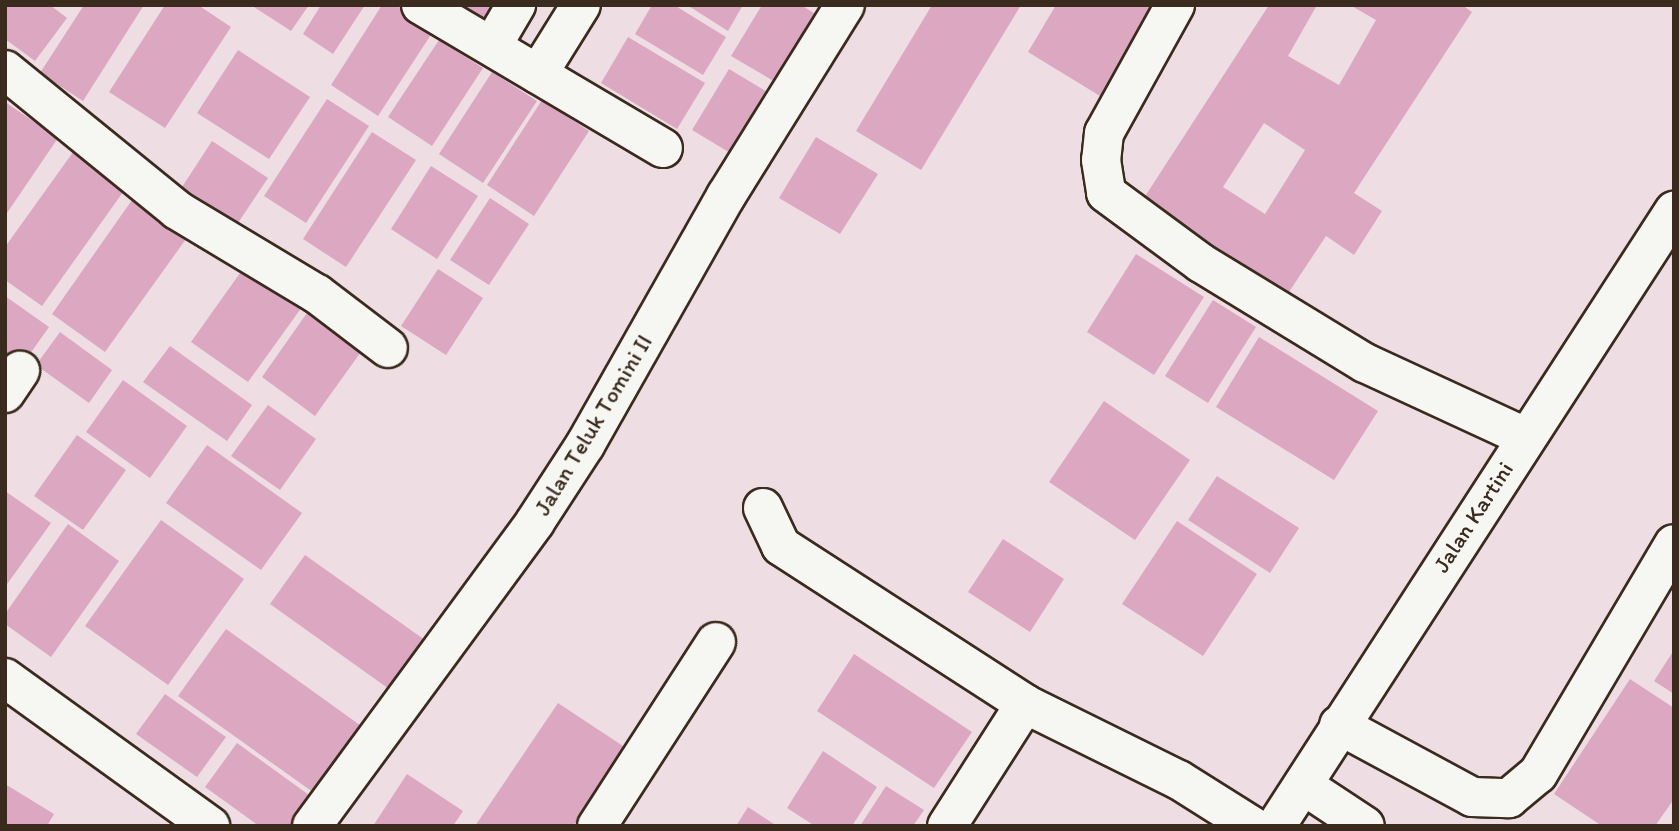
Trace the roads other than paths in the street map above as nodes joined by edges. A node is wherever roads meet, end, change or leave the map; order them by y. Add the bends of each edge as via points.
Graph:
1 (421, 5) edge
2 (516, 5) edge
3 (581, 5) edge
4 (845, 5) edge
5 (1175, 5) edge
6 (492, 46) junction
7 (5, 70) edge
8 (538, 74) junction
9 (663, 148) dead end
10 (1674, 211) edge
11 (388, 348) dead end
12 (1525, 437) junction
13 (763, 508) dead end
14 (1673, 549) edge
15 (716, 642) dead end
16 (5, 678) edge
17 (1025, 704) junction
18 (1339, 725) junction
19 (1303, 785) junction
20 (210, 826) edge
21 (312, 826) edge
22 (597, 826) edge
23 (947, 826) edge
24 (1252, 826) edge
25 (1276, 826) edge
26 (1365, 826) edge

1 - 6 street
2 - 6 street
3 - 8 street
4 - 21 street, Jalan Teluk Tomini II via 726,196 550,500
5 - 12 street via 1104,132 1101,160 1106,193 1201,263 1365,363
6 - 8 street
7 - 11 street via 177,210 317,294
8 - 9 street
10 - 12 street, Jalan Kartini
12 - 18 street, Jalan Kartini
13 - 17 street via 781,546
14 - 18 street via 1538,774 1509,798 1472,797
15 - 22 street
16 - 20 street
17 - 23 street
17 - 24 street via 1179,780
18 - 19 street, Jalan Kartini
19 - 25 street, Jalan Kartini
19 - 26 street

